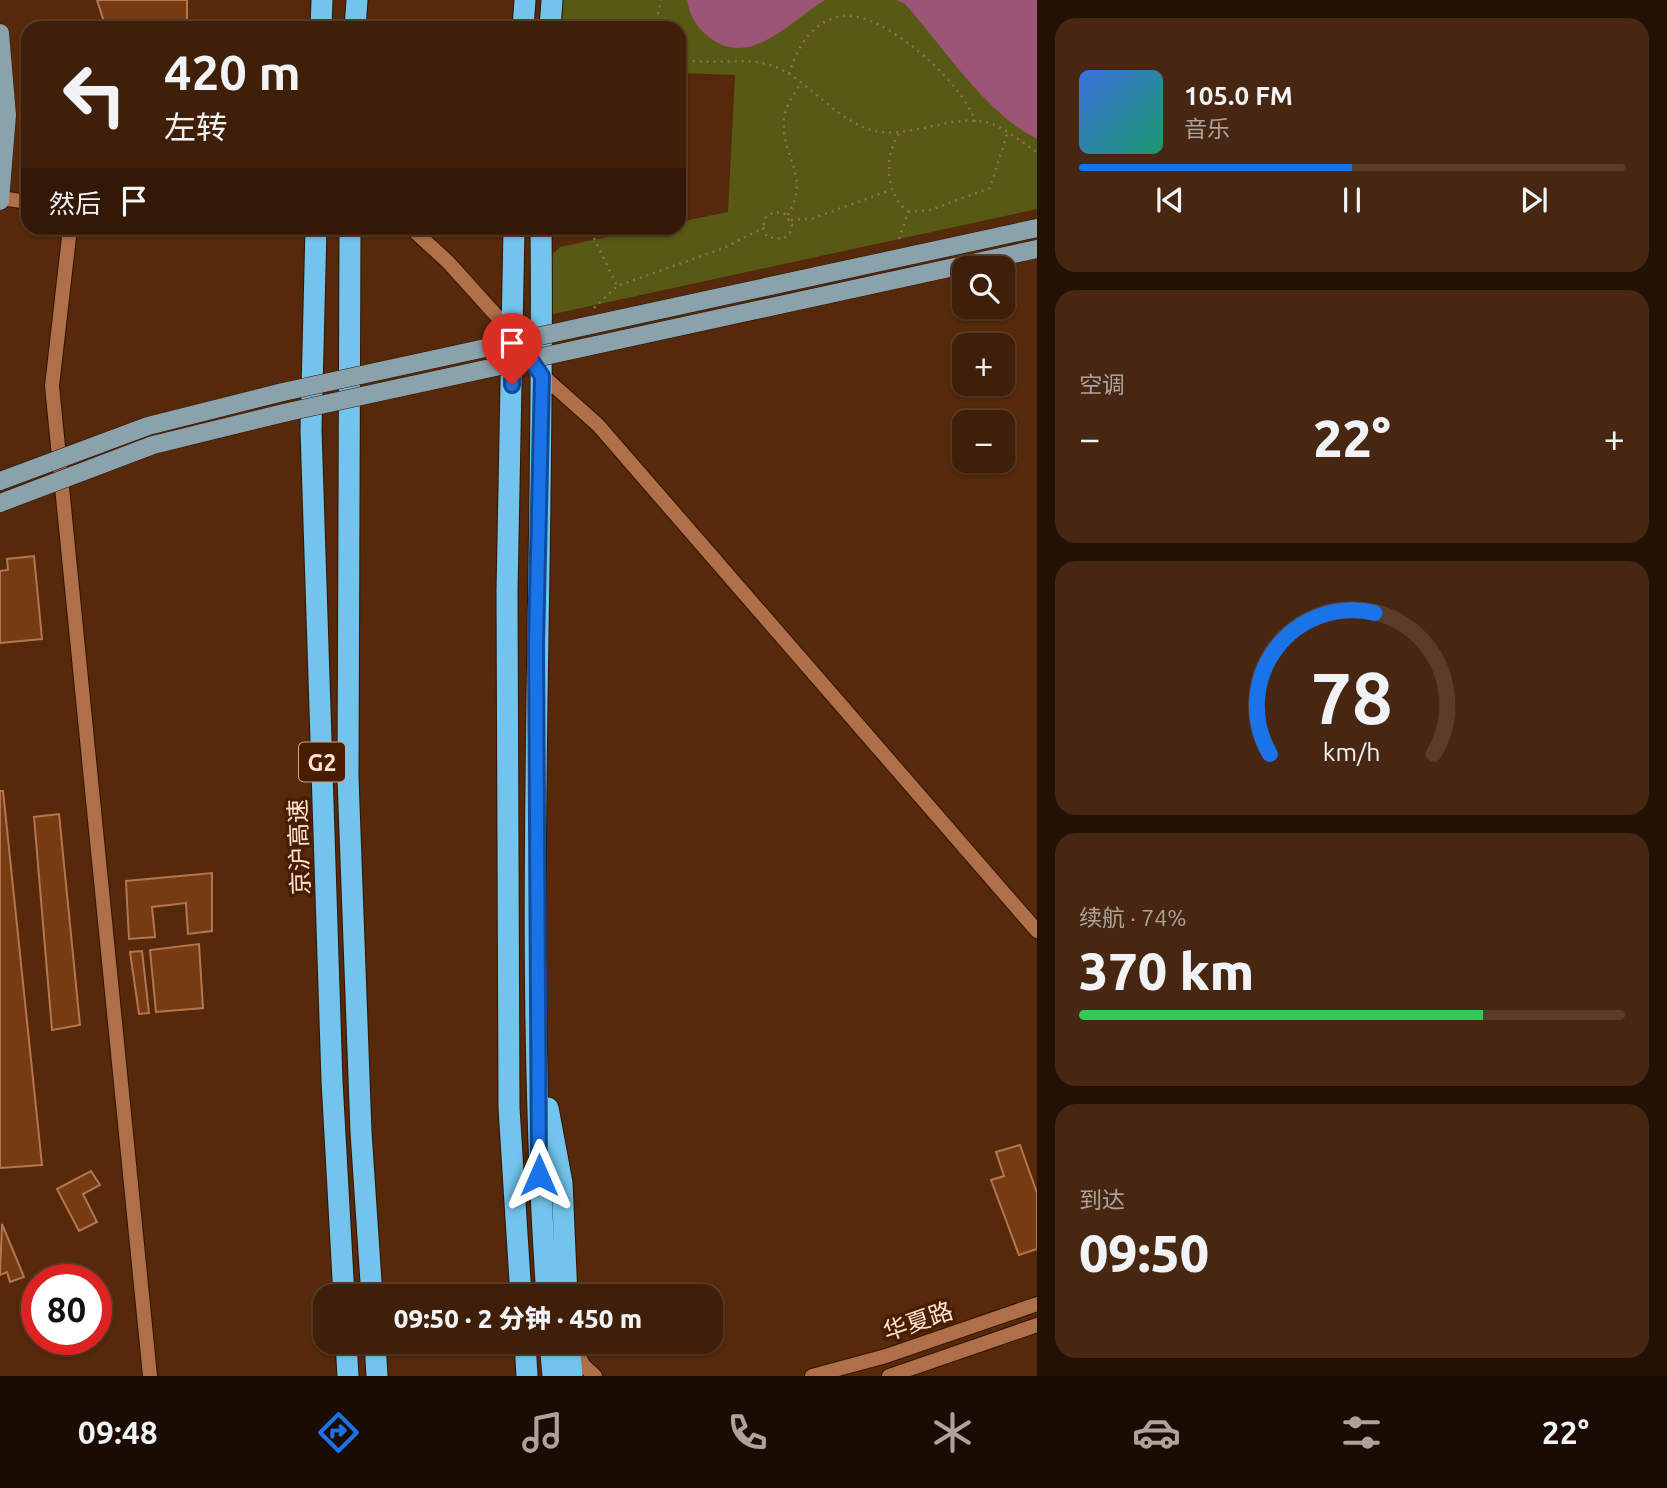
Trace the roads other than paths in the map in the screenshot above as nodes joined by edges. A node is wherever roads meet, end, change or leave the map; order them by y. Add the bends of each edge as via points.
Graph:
1 (322, 0) edge
2 (357, 0) edge
3 (525, 0) edge
4 (552, 0) edge
5 (321, 21) edge
6 (356, 21) edge
7 (524, 21) edge
8 (550, 21) edge
9 (0, 33) edge
10 (0, 199) edge
11 (21, 201) edge
12 (1037, 228) edge
13 (69, 235) edge
14 (316, 235) edge
15 (350, 235) edge
16 (419, 235) edge
17 (514, 235) edge
18 (541, 235) edge
19 (1037, 249) edge
20 (513, 334) junction
21 (542, 376) junction
22 (0, 481) edge
23 (0, 503) edge
24 (1037, 931) edge
25 (538, 1054) junction
26 (343, 1284) edge
27 (371, 1284) edge
28 (521, 1284) edge
29 (546, 1284) edge
30 (566, 1284) edge
31 (1037, 1304) edge
32 (1037, 1325) edge
33 (347, 1354) edge
34 (376, 1354) edge
35 (525, 1354) edge
36 (551, 1354) edge
37 (571, 1354) edge
38 (577, 1354) edge
39 (150, 1376) edge
40 (348, 1376) edge
41 (377, 1376) edge
42 (527, 1376) edge
43 (553, 1376) edge
44 (572, 1376) edge
45 (596, 1376) edge
46 (812, 1376) edge
47 (889, 1376) edge

1 - 5 highway
2 - 6 highway
3 - 7 highway
4 - 8 highway
9 - 10 main road via 7,115
10 - 11 street
12 - 22 main road, bridge via 148,425
13 - 39 street via 52,386
14 - 26 highway, 京沪高速 / G2 via 311,430 332,1081
15 - 27 highway, 京沪高速 / G2 via 348,778
16 - 20 street
17 - 20 highway
18 - 21 highway
19 - 23 main road, bridge via 153,445
20 - 21 street
20 - 28 highway via 507,591 509,1108
21 - 24 street via 598,425
21 - 25 highway via 536,644
25 - 29 highway
25 - 30 highway via 562,1183
31 - 46 street, 华夏路 via 886,1356
32 - 47 street, 华夏路
33 - 40 highway
34 - 41 highway
35 - 42 highway
36 - 43 highway
37 - 44 highway
38 - 45 street

